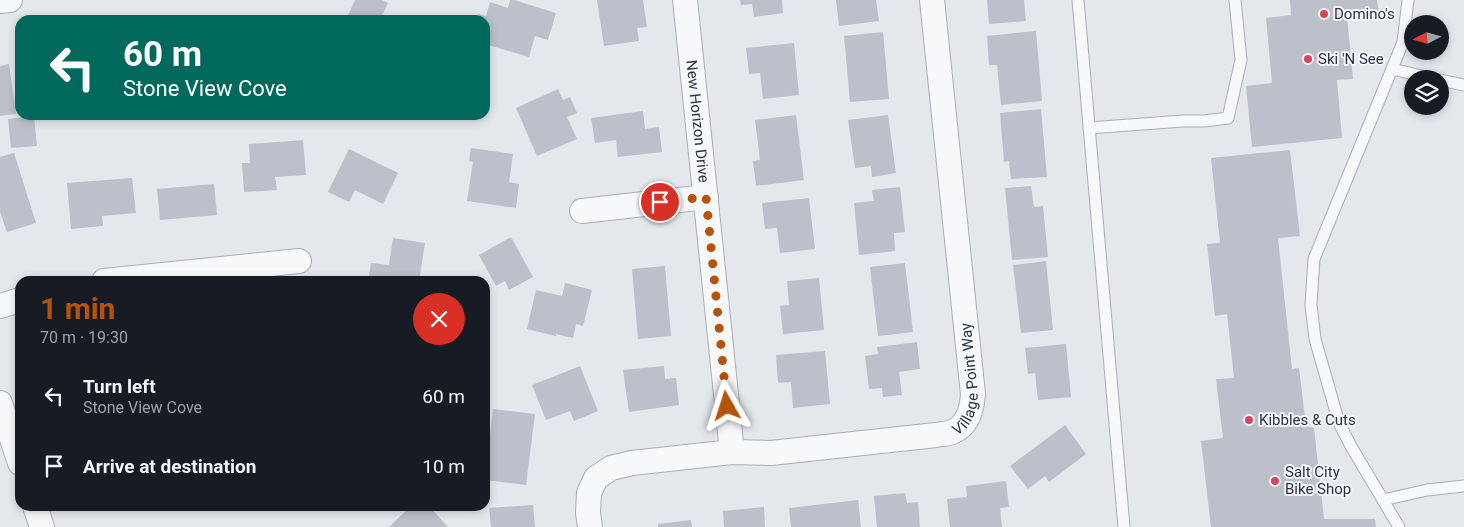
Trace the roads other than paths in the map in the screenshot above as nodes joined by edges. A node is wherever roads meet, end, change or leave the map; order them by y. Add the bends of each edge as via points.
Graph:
1 (10, 0) edge
2 (685, 0) edge
3 (932, 0) edge
4 (1078, 0) edge
5 (1235, 0) edge
6 (1408, 0) edge
7 (0, 1) edge
8 (1392, 69) junction
9 (1404, 72) edge
10 (1449, 82) edge
11 (1464, 85) edge
12 (1089, 128) junction
13 (706, 197) junction
14 (582, 211) dead end
15 (299, 261) dead end
16 (153, 276) edge
17 (15, 302) edge
18 (0, 306) edge
19 (0, 403) edge
20 (15, 447) edge
21 (732, 452) junction
22 (1464, 486) edge
23 (1382, 500) junction
24 (37, 511) edge
25 (42, 527) edge
26 (590, 527) edge
27 (1124, 527) edge
28 (1399, 527) edge

1 - 7 street
2 - 13 street, New Horizon Drive
3 - 21 street, Village Point Way via 972,408 965,423 954,431 936,435 771,453
4 - 12 lane
5 - 12 lane via 1241,60 1228,118
6 - 8 lane via 1403,42
8 - 9 lane
8 - 23 lane via 1314,259 1311,305 1315,340 1339,423
10 - 11 lane
12 - 27 lane
13 - 14 street
13 - 21 street, New Horizon Drive
15 - 16 street
17 - 18 street
19 - 20 street
21 - 26 street, Village Point Way via 611,468 596,478 589,493
22 - 23 lane
23 - 28 lane
24 - 25 street

